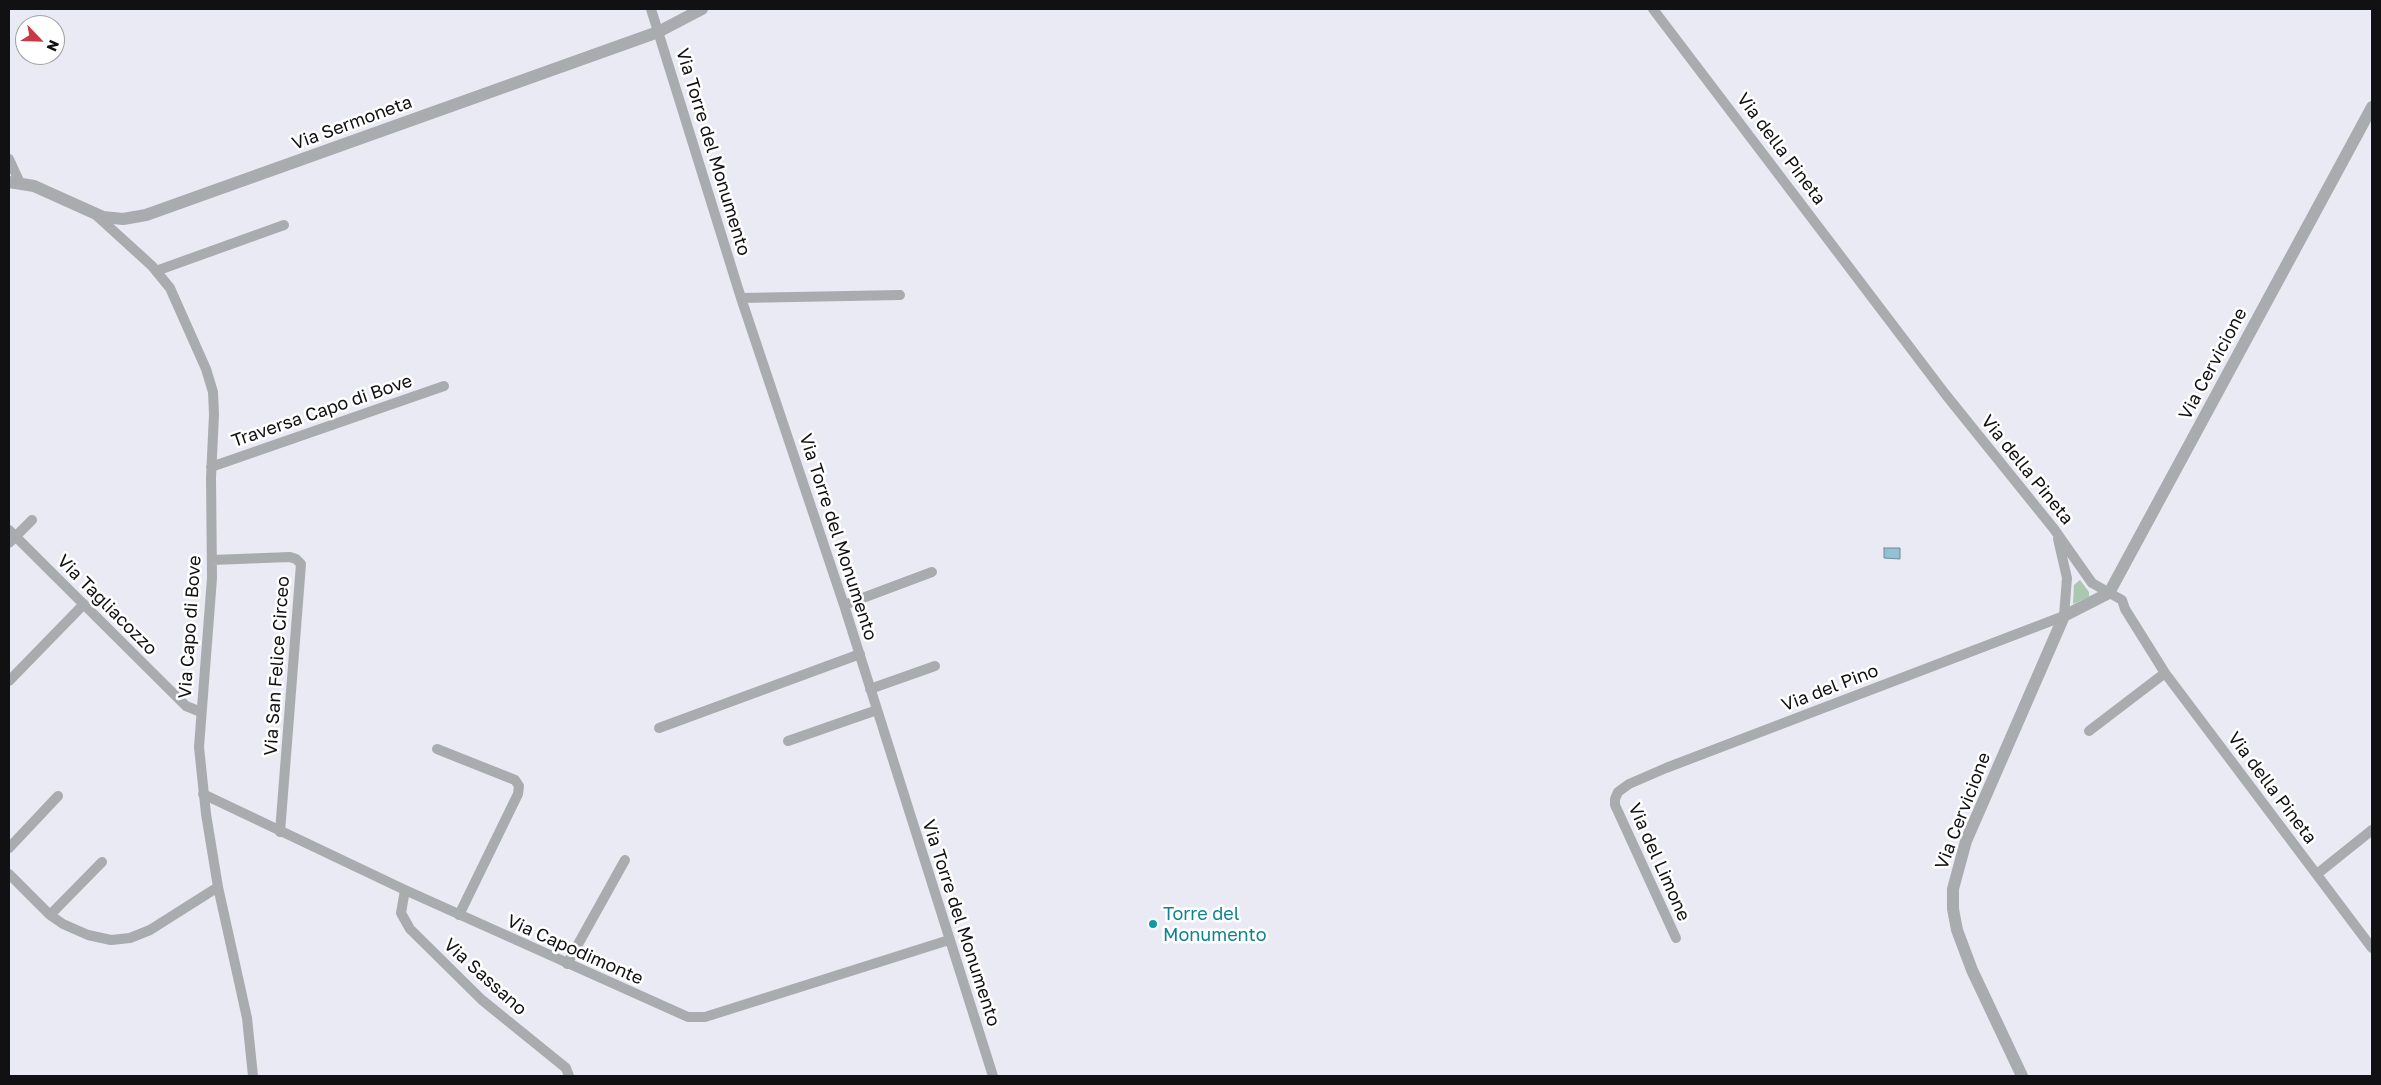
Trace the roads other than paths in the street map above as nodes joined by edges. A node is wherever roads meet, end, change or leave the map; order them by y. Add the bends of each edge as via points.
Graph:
1 (651, 9) edge
2 (702, 9) edge
3 (1654, 9) edge
4 (658, 32) junction
5 (2372, 107) edge
6 (9, 159) edge
7 (14, 182) edge
8 (96, 215) junction
9 (284, 225) dead end
10 (156, 270) junction
11 (900, 296) dead end
12 (741, 298) junction
13 (444, 386) dead end
14 (211, 467) junction
15 (32, 520) dead end
16 (2054, 529) junction
17 (11, 537) edge
18 (212, 560) junction
19 (932, 572) dead end
20 (2109, 593) junction
21 (84, 604) junction
22 (844, 604) junction
23 (2064, 616) junction
24 (860, 654) junction
25 (935, 666) dead end
26 (2165, 673) junction
27 (9, 681) edge
28 (870, 689) junction
29 (877, 710) junction
30 (201, 712) junction
31 (659, 728) dead end
32 (2089, 731) dead end
33 (788, 742) dead end
34 (437, 749) dead end
35 (203, 794) junction
36 (58, 796) dead end
37 (1614, 799) joint
38 (2372, 830) edge
39 (280, 832) junction
40 (9, 848) edge
41 (624, 860) dead end
42 (102, 862) dead end
43 (9, 874) edge
44 (2317, 874) junction
45 (218, 887) junction
46 (405, 890) junction
47 (50, 915) junction
48 (459, 915) junction
49 (1676, 938) dead end
50 (949, 940) junction
51 (2372, 948) edge
52 (566, 964) junction
53 (252, 1076) edge
54 (569, 1076) edge
55 (993, 1076) edge
56 (2022, 1076) edge

1 - 4 street, Via Torre del Monumento
2 - 4 street, Via Sermoneta
3 - 16 street, Via della Pineta via 1946,395
4 - 8 street, Via Sermoneta via 159,211 123,218
4 - 12 street, Via Torre del Monumento
5 - 20 street, Via Cervicione
6 - 7 street
7 - 8 street, Via Sermoneta via 40,188
8 - 10 street, Via Capo di Bove
9 - 10 street
10 - 14 street, Via Capo di Bove via 176,297 209,376 214,407
11 - 12 street
12 - 22 street, Via Torre del Monumento
13 - 14 street, Traversa Capo di Bove
14 - 18 street, Via Capo di Bove
15 - 17 street, Via Tagliacozzo
16 - 20 street, Via della Pineta via 2092,583
16 - 23 street, Via Cervicione via 2066,572
17 - 21 street, Via Tagliacozzo
18 - 30 street, Via Capo di Bove
18 - 39 street, Via San Felice Circeo via 290,557 301,564
19 - 22 street
20 - 23 street
20 - 26 street, Via della Pineta via 2122,600
21 - 27 street
21 - 30 street, Via Tagliacozzo via 186,706
22 - 24 street, Via Torre del Monumento
23 - 37 street, Via del Pino via 1666,768 1626,786
23 - 56 street, Via Cervicione via 1970,828 1952,893 1962,945
24 - 28 street, Via Torre del Monumento
24 - 31 street
25 - 28 street
26 - 32 street
26 - 44 street, Via della Pineta
28 - 29 street, Via Torre del Monumento
29 - 33 street
29 - 50 street, Via Torre del Monumento
30 - 35 street, Via Capo di Bove via 199,740
34 - 48 street via 514,780 519,786
35 - 39 street, Via Capodimonte
35 - 45 street, Via Capo di Bove
36 - 40 street
37 - 49 street, Via del Limone
38 - 44 street
39 - 46 street, Via Capodimonte
41 - 52 street
42 - 47 street
43 - 47 street
44 - 51 street, Via della Pineta
45 - 47 street via 164,923 126,939 88,935
45 - 53 street, Via Capo di Bove via 247,1018
46 - 48 street, Via Capodimonte
46 - 54 street, Via Sassano via 401,913 410,929 477,996 566,1068
48 - 52 street, Via Capodimonte
50 - 52 street, Via Capodimonte via 698,1018 673,1012
50 - 55 street, Via Torre del Monumento

